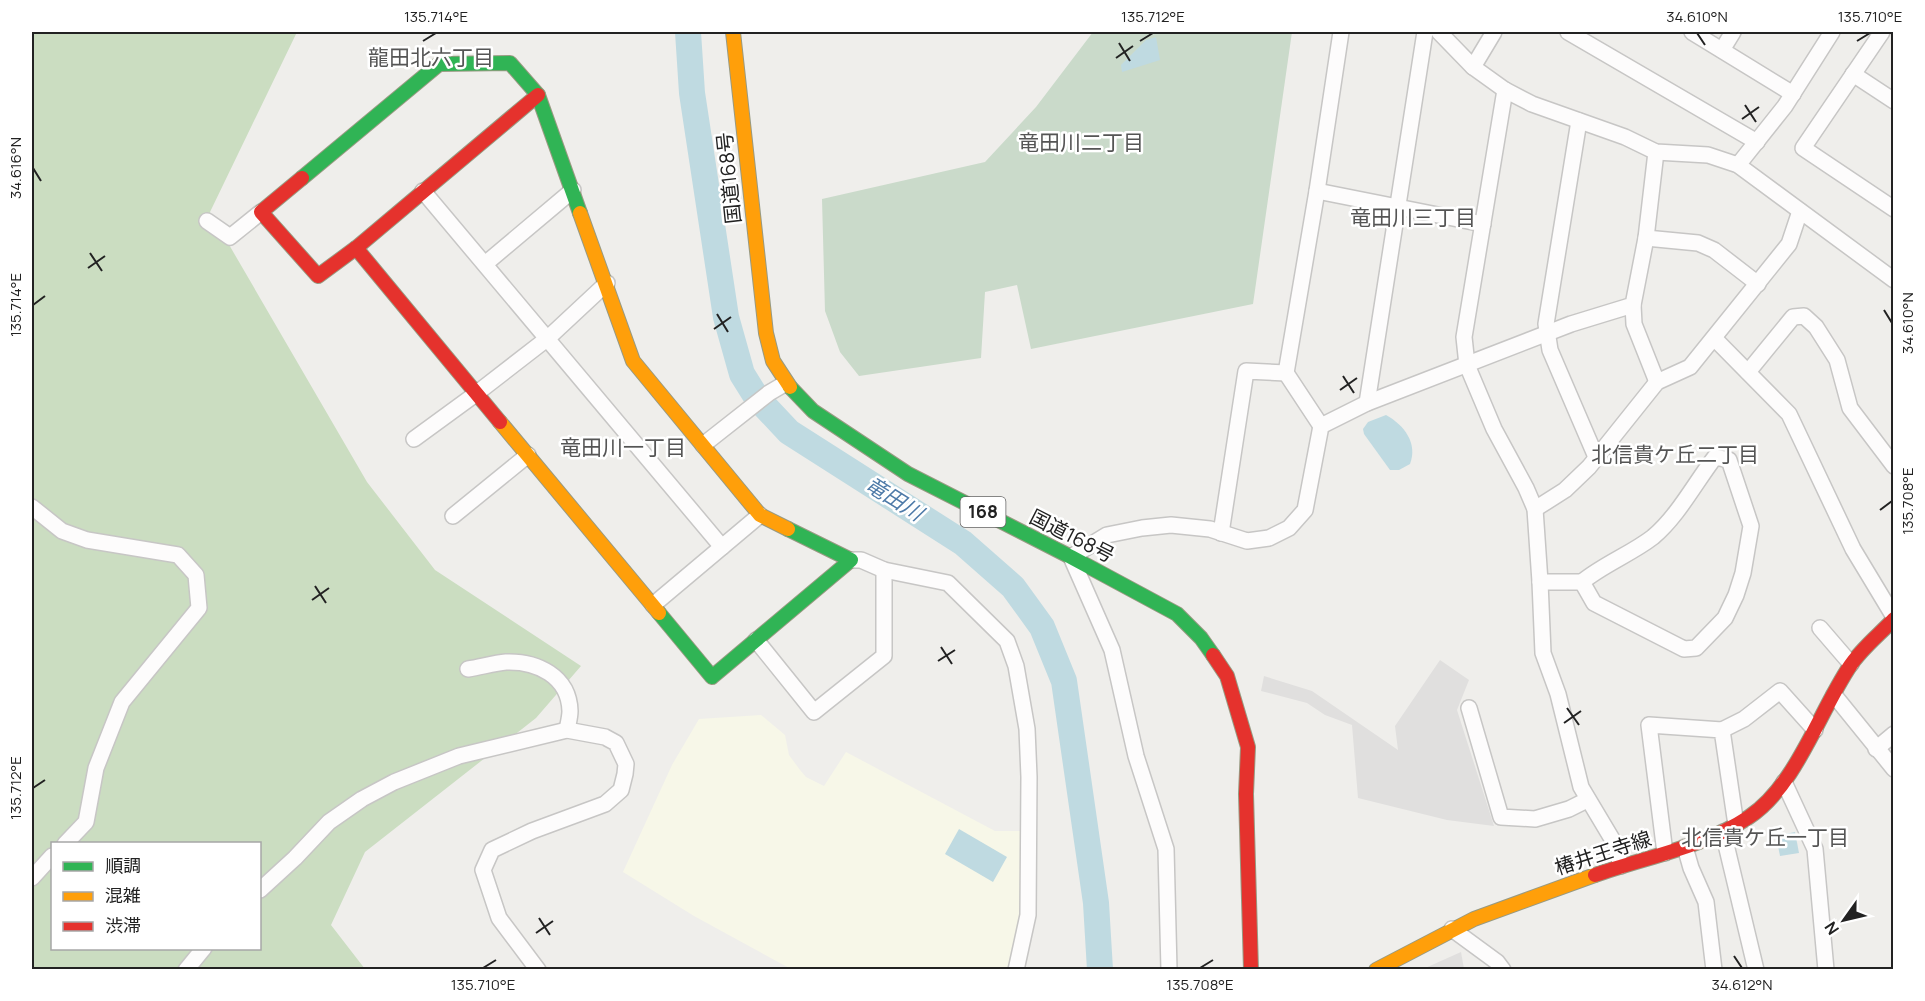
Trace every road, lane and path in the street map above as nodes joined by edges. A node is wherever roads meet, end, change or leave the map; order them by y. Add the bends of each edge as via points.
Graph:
1 (733, 32) edge
2 (1341, 32) edge
3 (1425, 32) edge
4 (1439, 32) edge
5 (1494, 32) edge
6 (1568, 32) edge
7 (1692, 32) edge
8 (1733, 32) edge
9 (1832, 32) edge
10 (1882, 32) edge
11 (1722, 50) junction
12 (1473, 67) junction
13 (1853, 74) junction
14 (1505, 90) junction
15 (1793, 94) junction
16 (538, 95) junction
17 (1893, 101) edge
18 (1579, 121) junction
19 (1756, 142) junction
20 (1656, 152) junction
21 (1738, 165) junction
22 (573, 190) junction
23 (423, 191) junction
24 (1317, 191) junction
25 (1397, 207) junction
26 (1893, 208) edge
27 (1800, 211) junction
28 (261, 212) junction
29 (207, 221) dead end
30 (1483, 224) junction
31 (1646, 238) junction
32 (356, 248) junction
33 (485, 264) junction
34 (1893, 280) edge
35 (607, 283) junction
36 (1758, 284) junction
37 (1633, 304) junction
38 (1547, 334) junction
39 (548, 338) junction
40 (1714, 338) junction
41 (1467, 364) junction
42 (1748, 372) junction
43 (1286, 373) junction
44 (1657, 382) junction
45 (786, 383) junction
46 (477, 393) junction
47 (1367, 403) junction
48 (1321, 426) junction
49 (414, 439) dead end
50 (704, 446) junction
51 (528, 455) junction
52 (1596, 457) junction
53 (1893, 466) edge
54 (32, 507) edge
55 (1535, 509) junction
56 (760, 515) junction
57 (453, 516) dead end
58 (1221, 533) junction
59 (722, 547) junction
60 (1071, 557) junction
61 (851, 560) junction
62 (884, 570) junction
63 (1539, 582) junction
64 (1582, 582) junction
65 (653, 605) junction
66 (1893, 618) edge
67 (1820, 628) dead end
68 (756, 640) junction
69 (1851, 664) junction
70 (468, 669) dead end
71 (1834, 695) junction
72 (1469, 708) dead end
73 (567, 730) junction
74 (1722, 730) junction
75 (1815, 730) junction
76 (1893, 734) edge
77 (1876, 748) junction
78 (1893, 769) edge
79 (1784, 783) junction
80 (1587, 800) junction
81 (1730, 828) junction
82 (66, 842) edge
83 (1685, 847) junction
84 (1665, 853) junction
85 (51, 857) edge
86 (1621, 866) junction
87 (32, 878) edge
88 (261, 889) edge
89 (1452, 929) junction
90 (202, 950) edge
91 (186, 969) edge
92 (538, 969) edge
93 (1016, 969) edge
94 (1169, 969) edge
95 (1251, 969) edge
96 (1376, 969) edge
97 (1503, 969) edge
98 (1714, 969) edge
99 (1756, 969) edge
100 (1826, 969) edge

1 - 45 main road, 国道168号 / 168 via 766,333 773,361
2 - 24 street
3 - 25 street
4 - 12 street
5 - 12 street
6 - 19 street
7 - 11 street
8 - 11 street
9 - 15 street
10 - 13 street
11 - 15 street
12 - 14 street
13 - 17 street
13 - 26 street via 1803,148
14 - 18 street
14 - 30 street
15 - 19 street
16 - 22 main road
16 - 23 main road
16 - 28 main road via 510,63 439,64
18 - 20 street
18 - 38 street
19 - 21 street
20 - 21 street via 1708,155
20 - 31 street
21 - 27 street
22 - 33 street
22 - 35 main road
23 - 32 main road
23 - 33 street
24 - 25 street
24 - 43 street
25 - 30 street
25 - 47 street
27 - 34 street
27 - 36 street via 1789,244
28 - 29 street via 230,237
28 - 32 main road via 318,276
30 - 41 street via 1464,337
31 - 36 street via 1698,243 1714,250
31 - 37 street
32 - 46 main road
33 - 39 street
35 - 39 street
35 - 50 main road via 633,361
36 - 40 street
37 - 38 street
37 - 44 street via 1634,324
38 - 41 street
38 - 52 street via 1550,350
39 - 46 street
39 - 59 street
40 - 42 street
40 - 44 street via 1690,367
41 - 47 street
41 - 55 street via 1494,429
42 - 53 street via 1793,317 1804,316 1833,353 1850,408
42 - 66 street via 1789,414 1853,549
43 - 48 street
43 - 58 street via 1246,371
44 - 52 street
45 - 50 street
45 - 60 main road, 国道168号 / 168 via 813,411 908,474
46 - 49 street
46 - 51 main road
47 - 48 street
48 - 58 street via 1305,510 1289,528 1269,538 1247,541
50 - 56 main road
51 - 57 street
51 - 65 main road
52 - 55 street via 1565,490
54 - 82 street via 62,531 87,540 178,555 196,575 199,608 122,702 96,768 87,822
55 - 63 street
56 - 59 street
56 - 61 main road
58 - 60 street via 1171,525 1142,528 1107,536
59 - 65 street
60 - 94 street via 1112,650 1136,756 1166,849
60 - 95 main road, 国道168号 / 168 via 1177,614 1201,638 1227,676 1248,747
61 - 62 street
61 - 68 main road
62 - 68 street via 884,656 814,712
62 - 93 street via 948,583 1007,641 1016,666 1029,765 1028,915
63 - 64 street
63 - 80 street via 1543,653
64 - 64 street via 1594,603 1684,649 1696,648 1725,618 1743,573 1751,526 1729,460 1715,457 1653,537
65 - 68 main road via 712,677
66 - 69 main road, 椿井王寺線
67 - 69 street
69 - 71 main road, 椿井王寺線
70 - 73 street via 506,662 538,666 558,678 570,711
71 - 75 main road, 椿井王寺線
71 - 77 street
72 - 80 street via 1501,816 1535,819
73 - 88 street via 459,756 370,795 329,822
73 - 92 street via 605,737 615,743 626,764 621,790 605,804 492,850 483,870 499,918
74 - 75 street via 1780,691
74 - 81 street
74 - 84 street via 1649,725
75 - 79 main road, 椿井王寺線
76 - 77 street
77 - 78 street
79 - 81 main road, 椿井王寺線 via 1759,811
79 - 100 street via 1815,849
80 - 86 street via 1615,844
81 - 83 main road, 椿井王寺線
81 - 99 street
83 - 84 main road, 椿井王寺線
83 - 98 street via 1706,902
84 - 86 main road, 椿井王寺線
85 - 87 street
86 - 89 main road, 椿井王寺線
89 - 96 main road, 椿井王寺線
89 - 97 street
90 - 91 street

